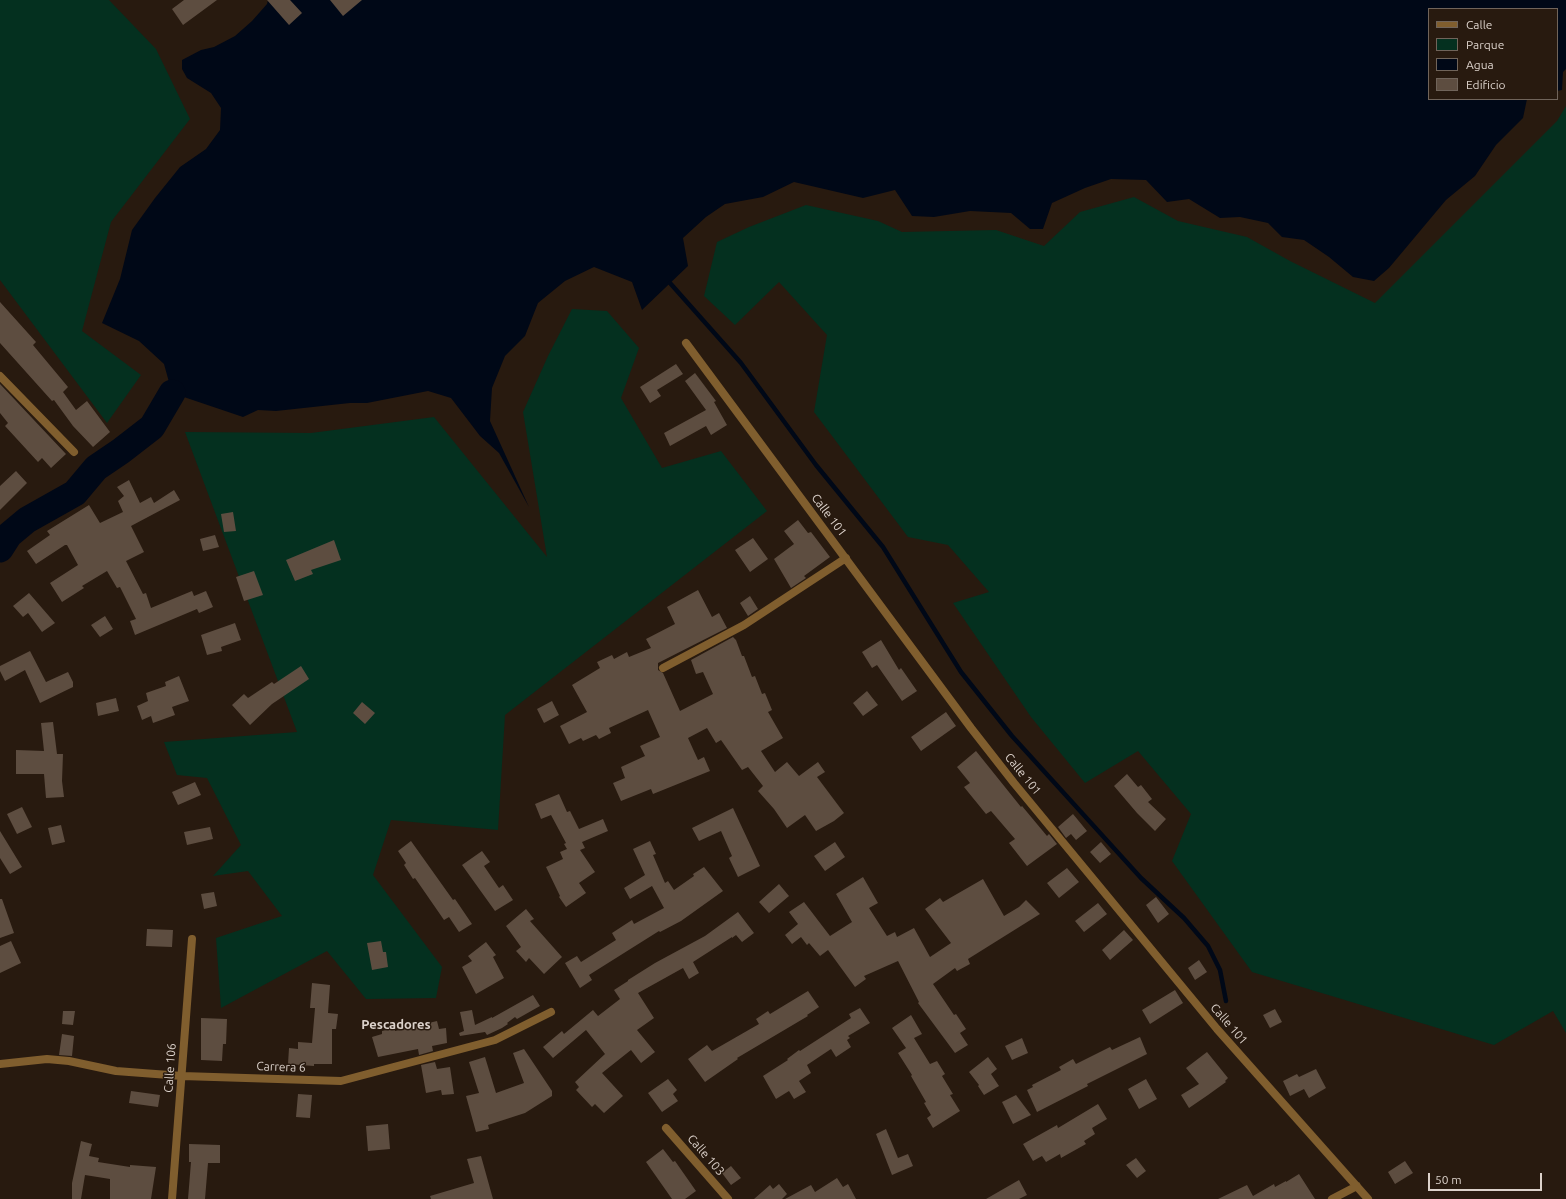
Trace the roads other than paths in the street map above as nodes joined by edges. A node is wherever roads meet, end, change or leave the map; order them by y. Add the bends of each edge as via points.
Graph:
1 (686, 343) dead end
2 (0, 376) edge
3 (74, 452) dead end
4 (846, 558) junction
5 (663, 668) dead end
6 (192, 939) dead end
7 (551, 1012) dead end
8 (0, 1064) edge
9 (182, 1076) junction
10 (666, 1128) dead end
11 (1357, 1186) junction
12 (172, 1199) edge
13 (728, 1199) edge
14 (1332, 1199) edge
15 (1368, 1199) edge

1 - 4 street, Calle 101
2 - 3 street
4 - 5 street via 744,625
4 - 11 street, Calle 101 via 1014,783 1217,1029
6 - 9 street, Calle 106
7 - 9 street, Carrera 6 via 495,1040 341,1081
8 - 9 street, Carrera 6 via 47,1059 116,1070
9 - 12 street, Calle 106
10 - 13 street, Calle 103
11 - 14 street
11 - 15 street, Calle 101

